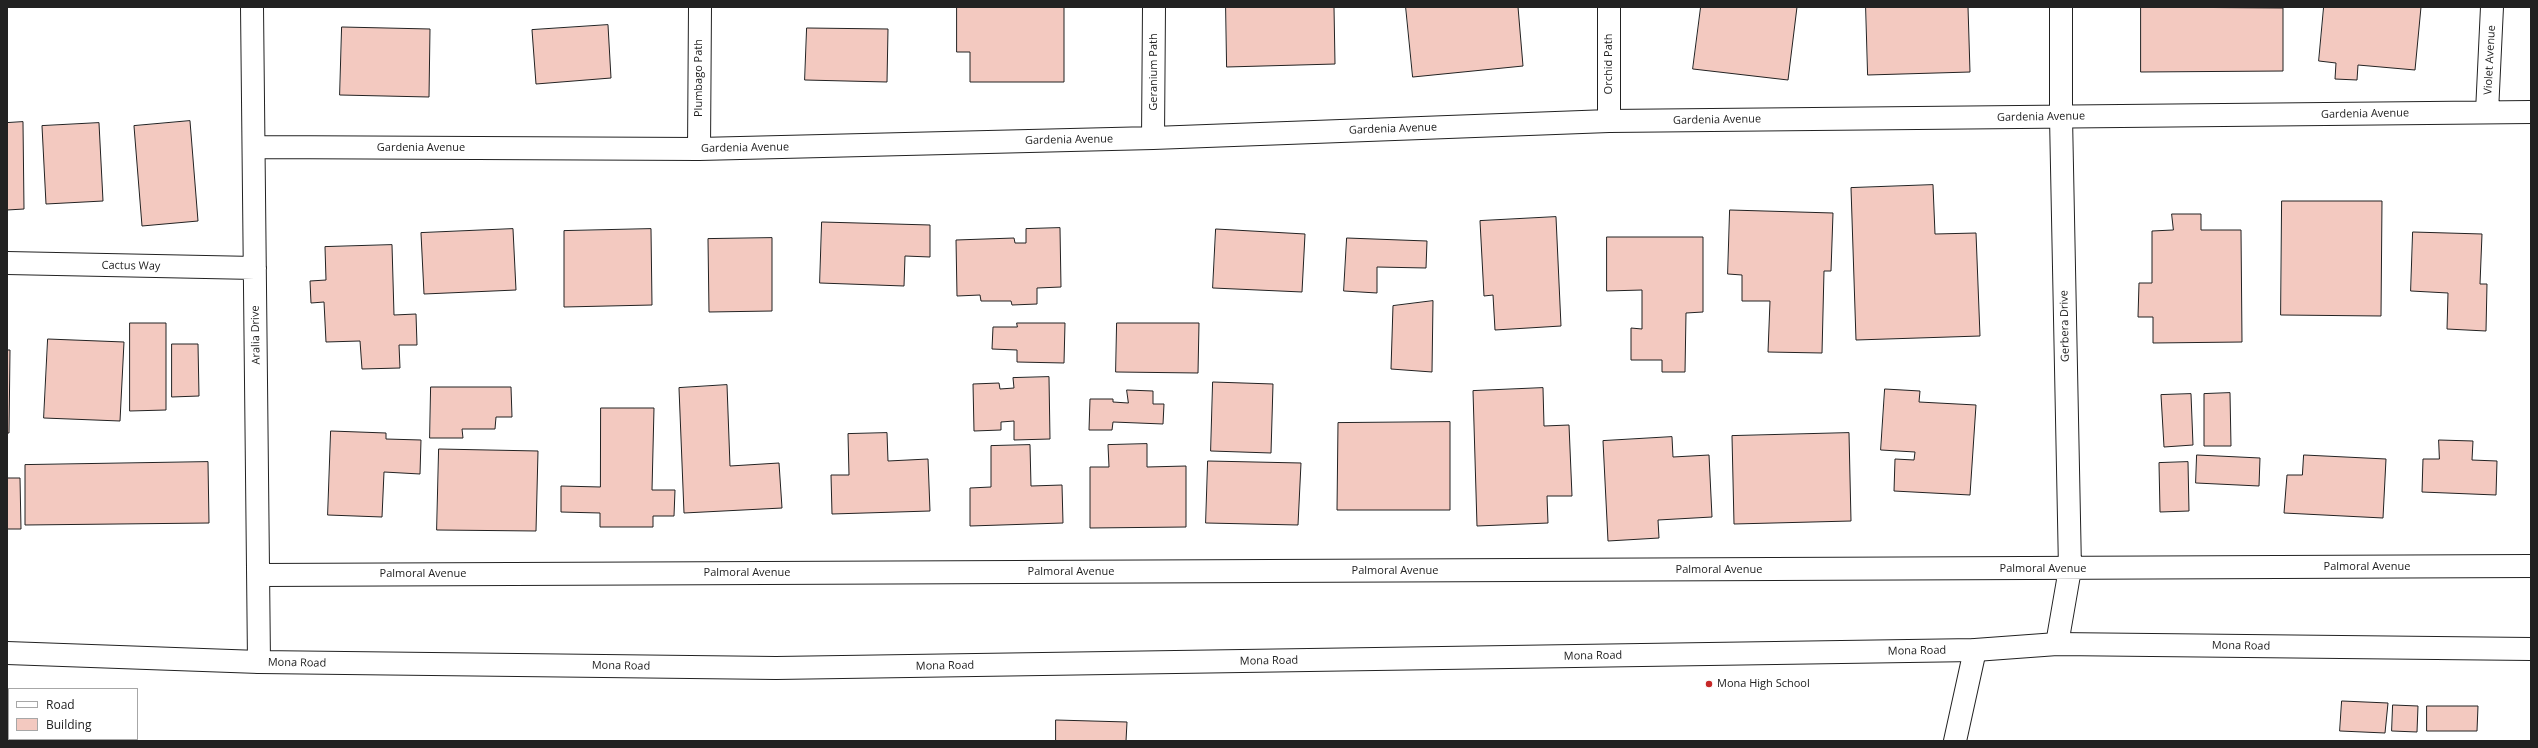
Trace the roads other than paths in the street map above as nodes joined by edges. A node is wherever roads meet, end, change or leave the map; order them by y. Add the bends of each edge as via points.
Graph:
1 (252, 7) edge
2 (700, 7) edge
3 (1154, 7) edge
4 (1609, 7) edge
5 (2062, 7) edge
6 (2492, 7) edge
7 (2487, 112) junction
8 (2531, 112) edge
9 (2061, 117) junction
10 (1609, 121) junction
11 (1153, 138) junction
12 (255, 147) junction
13 (699, 149) junction
14 (7, 263) edge
15 (255, 268) junction
16 (2531, 566) edge
17 (2070, 569) junction
18 (260, 575) junction
19 (2057, 644) junction
20 (2531, 649) edge
21 (1975, 650) junction
22 (7, 653) edge
23 (259, 662) junction
24 (1955, 741) edge

1 - 12 street, Aralia Drive
2 - 13 street, Plumbago Path
3 - 11 street, Geranium Path
4 - 10 street, Orchid Path
5 - 9 street, Gerbera Drive
6 - 7 street, Violet Avenue
7 - 8 street, Gardenia Avenue
7 - 9 street, Gardenia Avenue
9 - 10 street, Gardenia Avenue
9 - 17 street, Gerbera Drive
10 - 11 street, Gardenia Avenue
11 - 13 street, Gardenia Avenue
12 - 13 street, Gardenia Avenue
12 - 15 street, Aralia Drive
14 - 15 street, Cactus Way
15 - 18 street, Aralia Drive
16 - 17 street, Palmoral Avenue
17 - 18 street, Palmoral Avenue
17 - 19 street, Gerbera Drive
18 - 23 street, Aralia Drive
19 - 20 street, Mona Road
19 - 21 street, Mona Road
21 - 23 street, Mona Road via 776,668
21 - 24 street
22 - 23 street, Mona Road

